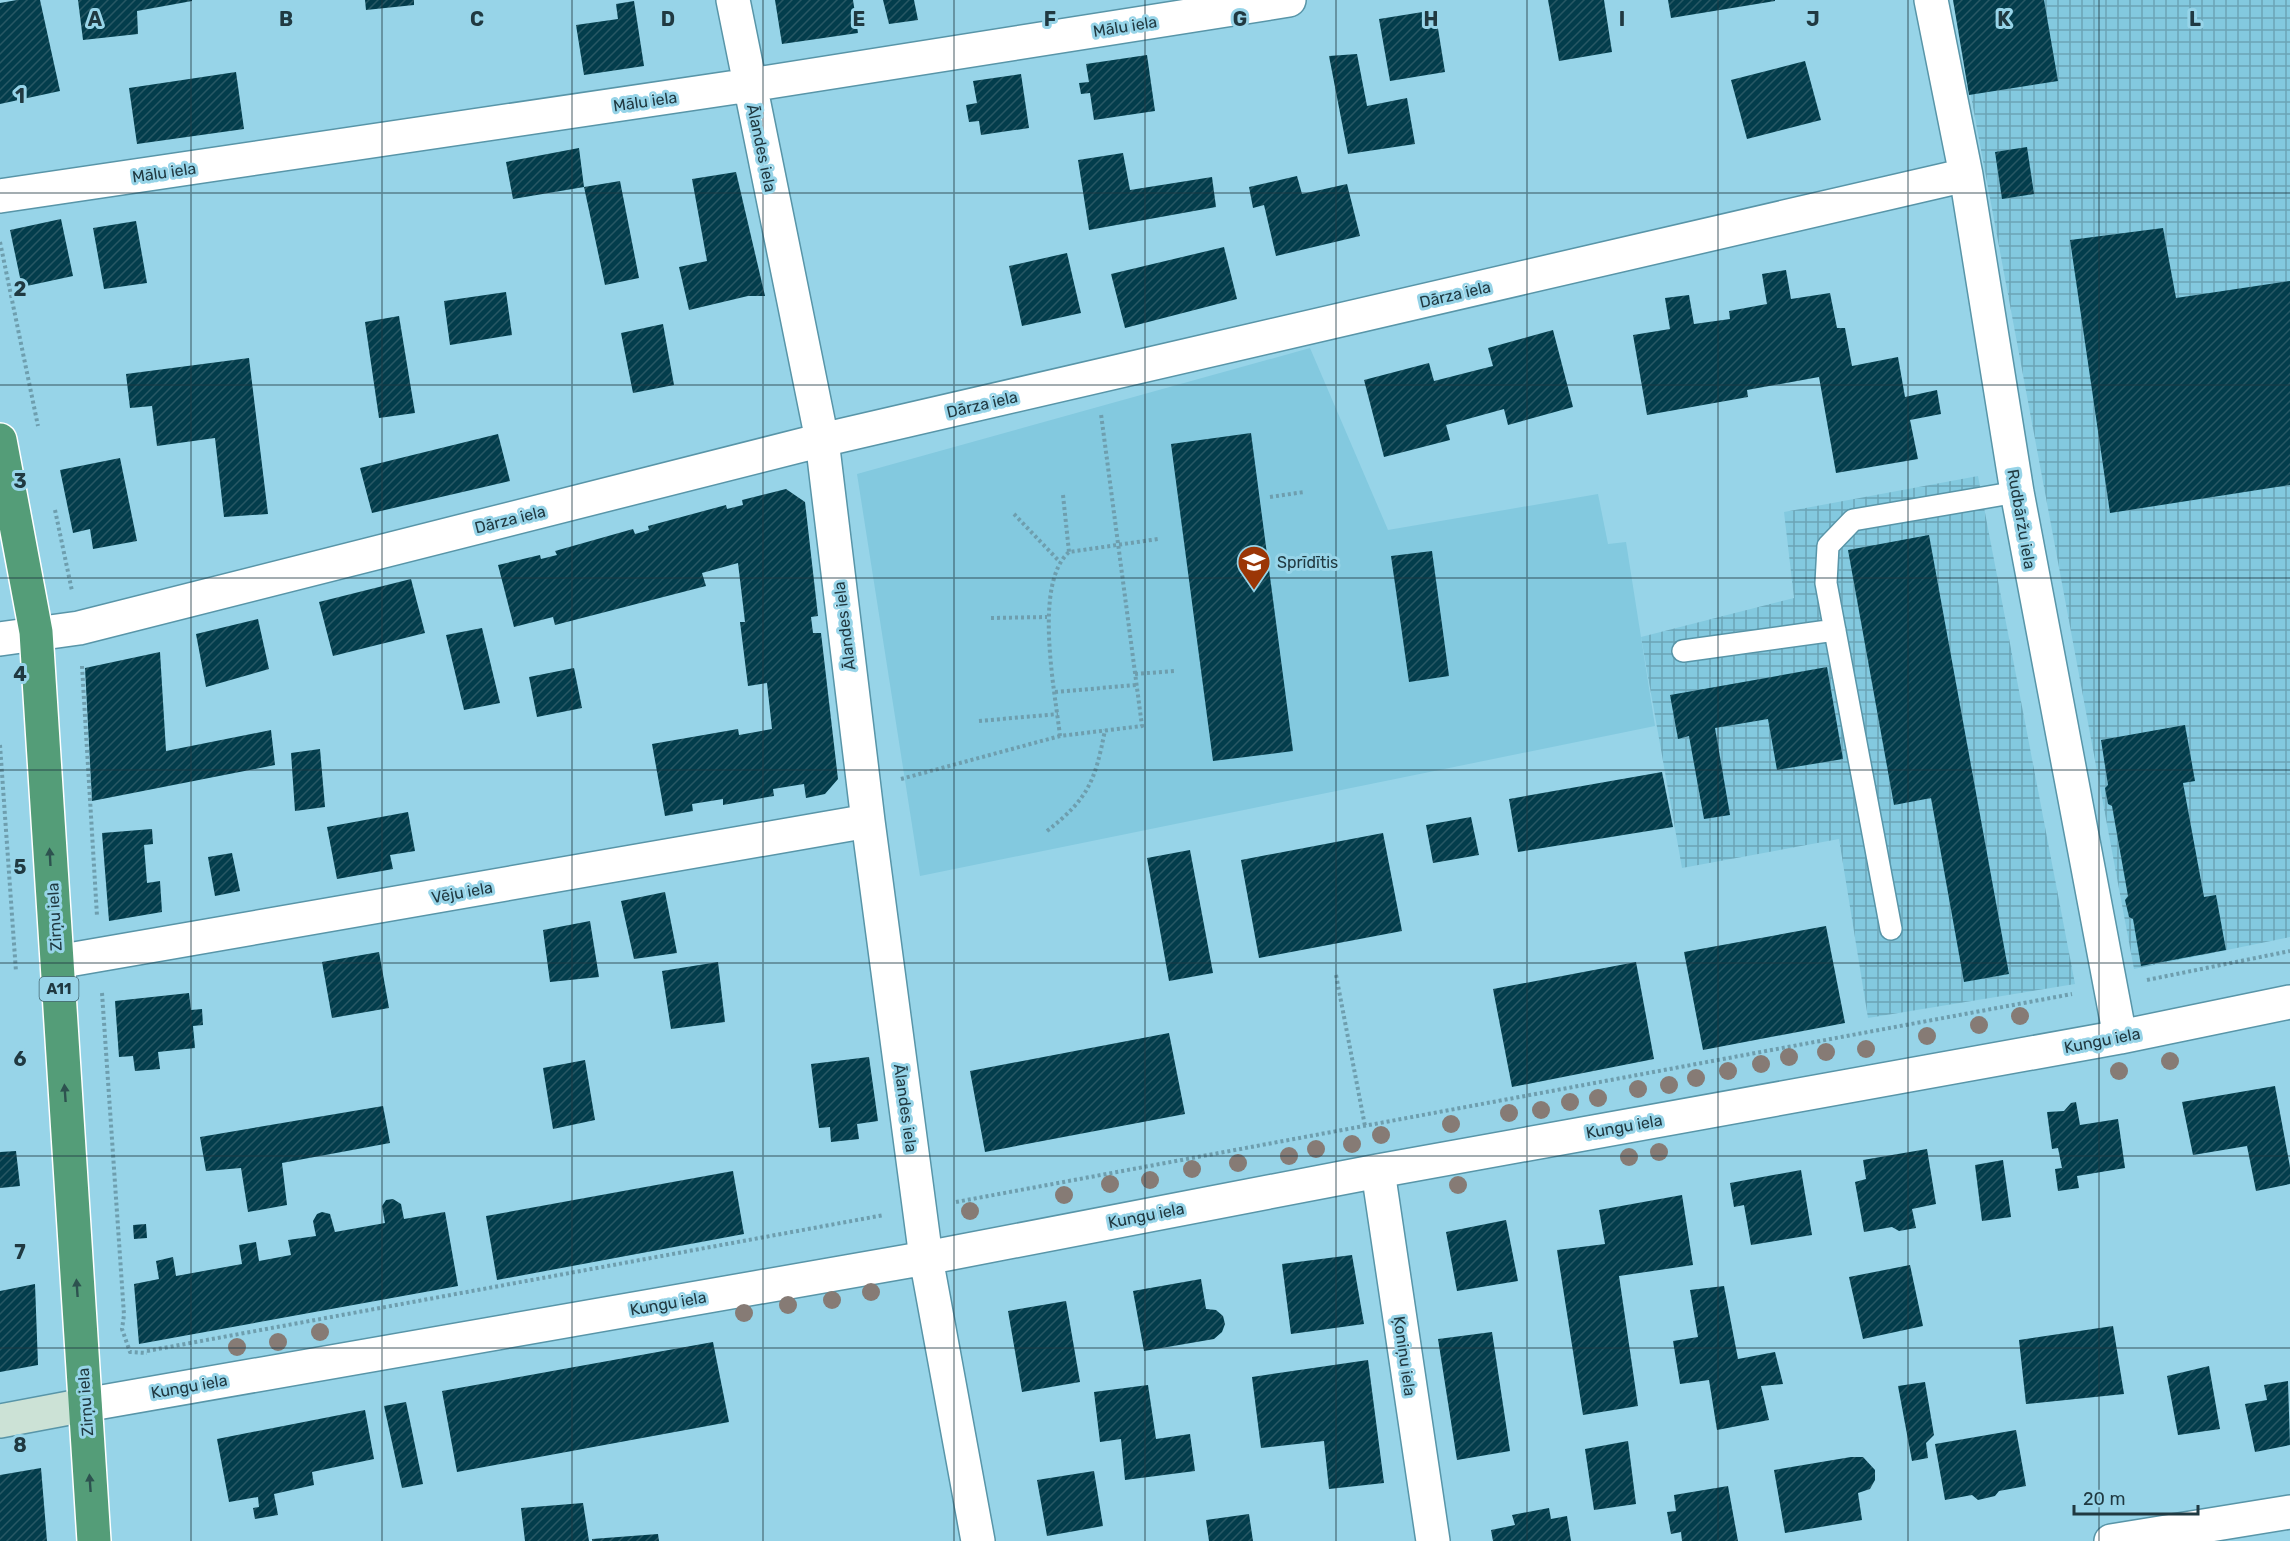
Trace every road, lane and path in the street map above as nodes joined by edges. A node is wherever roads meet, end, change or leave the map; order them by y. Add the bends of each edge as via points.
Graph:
1 (733, 0) edge
2 (1289, 0) edge
3 (1930, 0) edge
4 (750, 85) junction
5 (1966, 175) junction
6 (0, 196) edge
7 (1096, 377) junction
8 (0, 440) edge
9 (822, 440) junction
10 (1304, 492) dead end
11 (2017, 492) junction
12 (1063, 495) dead end
13 (1270, 497) dead end
14 (1014, 514) dead end
15 (1158, 539) dead end
16 (1118, 544) junction
17 (1069, 552) junction
18 (1059, 561) junction
19 (1047, 617) junction
20 (991, 618) dead end
21 (1835, 630) junction
22 (36, 632) junction
23 (0, 639) edge
24 (1683, 651) dead end
25 (1175, 671) dead end
26 (1135, 674) junction
27 (1136, 684) junction
28 (1056, 692) junction
29 (1058, 714) junction
30 (979, 721) dead end
31 (1105, 730) junction
32 (1060, 736) junction
33 (864, 789) junction
34 (868, 821) junction
35 (1047, 831) dead end
36 (1891, 929) dead end
37 (2290, 951) edge
38 (57, 962) junction
39 (1336, 975) dead end
40 (2110, 987) junction
41 (2290, 1002) edge
42 (2120, 1037) junction
43 (1365, 1126) junction
44 (1378, 1171) junction
45 (920, 1209) junction
46 (926, 1258) junction
47 (147, 1351) dead end
48 (85, 1405) junction
49 (0, 1421) edge
50 (2290, 1512) edge
51 (94, 1541) edge
52 (978, 1541) edge
53 (1433, 1541) edge
54 (2110, 1541) edge

1 - 4 street, Ālandes iela
2 - 4 street, Mālu iela
3 - 5 street, Rudbāržu iela
4 - 6 street, Mālu iela
4 - 9 street, Ālandes iela
5 - 7 street, Dārza iela
5 - 11 street, Rudbāržu iela
7 - 9 street, Dārza iela
7 - 16 path
8 - 22 highway, Zirņu iela / A11
9 - 22 street, Dārza iela via 79,628
9 - 33 street, Ālandes iela
10 - 13 path
11 - 21 lane via 1853,520 1828,546 1826,583
11 - 40 street, Rudbāržu iela
12 - 17 path
14 - 18 path
15 - 16 path
16 - 17 path
16 - 26 path
17 - 18 path
18 - 19 path
19 - 20 path
19 - 28 path
21 - 24 lane
21 - 36 lane
22 - 23 street, Dārza iela
38 -> 22 highway, Zirņu iela / A11
25 - 26 path
26 - 27 path
27 - 28 path
27 - 31 path via 1142,726
28 - 29 path
29 - 30 path
29 - 32 path
31 - 32 path
31 - 35 path via 1096,776 1073,810
32 - 33 path
33 - 34 street, Ālandes iela
34 - 38 street, Vēju iela
34 - 45 street, Ālandes iela
37 - 40 path
48 -> 38 highway, Zirņu iela / A11
39 - 43 path
40 - 42 street, Rudbāržu iela
40 - 43 path
41 - 42 street, Kungu iela
42 - 44 street, Kungu iela
43 - 45 path
44 - 46 street, Kungu iela
44 - 53 street, Ķoniņu iela
45 - 46 street, Ālandes iela
45 - 47 path
46 - 48 street, Kungu iela
46 - 52 street, Ālandes iela
48 - 49 street, Kungu iela
51 -> 48 highway, Zirņu iela / A11
50 - 54 street

